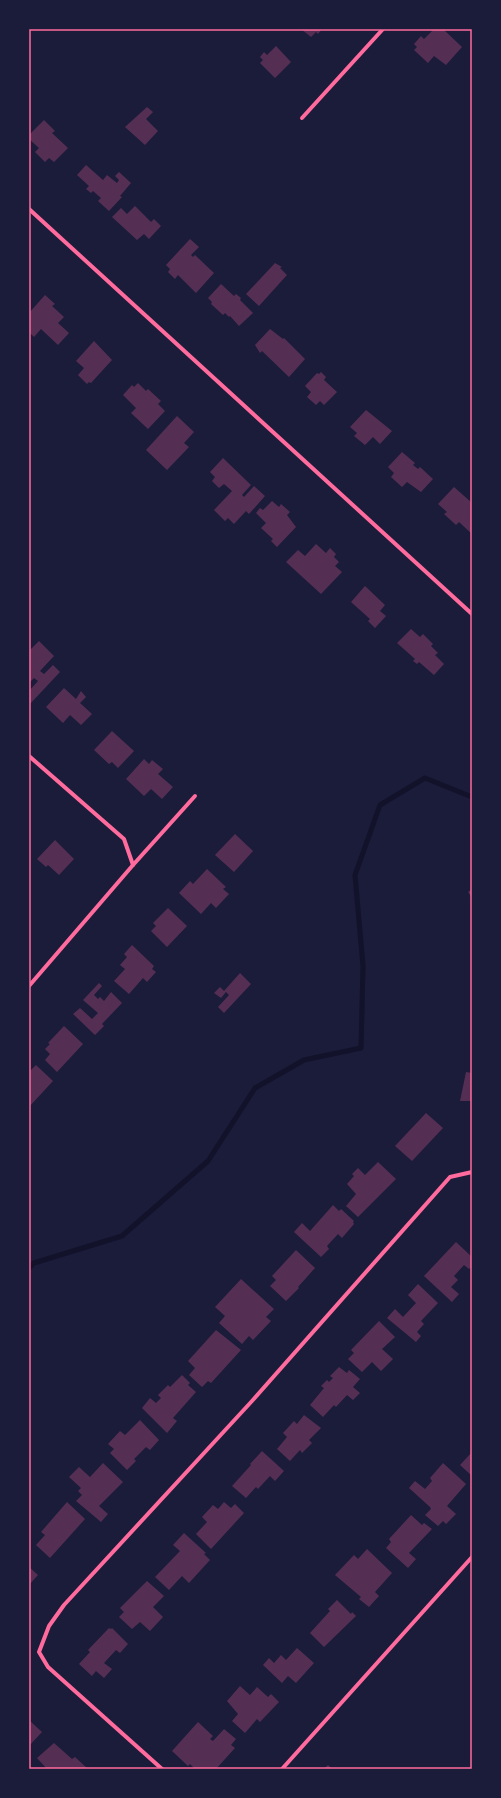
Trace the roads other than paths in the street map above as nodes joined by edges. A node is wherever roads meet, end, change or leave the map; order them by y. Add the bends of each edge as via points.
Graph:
1 (383, 29) edge
2 (302, 118) dead end
3 (29, 209) edge
4 (472, 614) edge
5 (29, 756) edge
6 (195, 796) dead end
7 (133, 865) junction
8 (29, 986) edge
9 (472, 1172) edge
10 (472, 1557) edge
11 (162, 1769) edge
12 (282, 1769) edge

1 - 2 street
3 - 4 street
5 - 7 street via 124,839
6 - 7 street
7 - 8 street
9 - 11 street via 450,1177 252,1401 64,1606 49,1626 39,1652 48,1667
10 - 12 street

